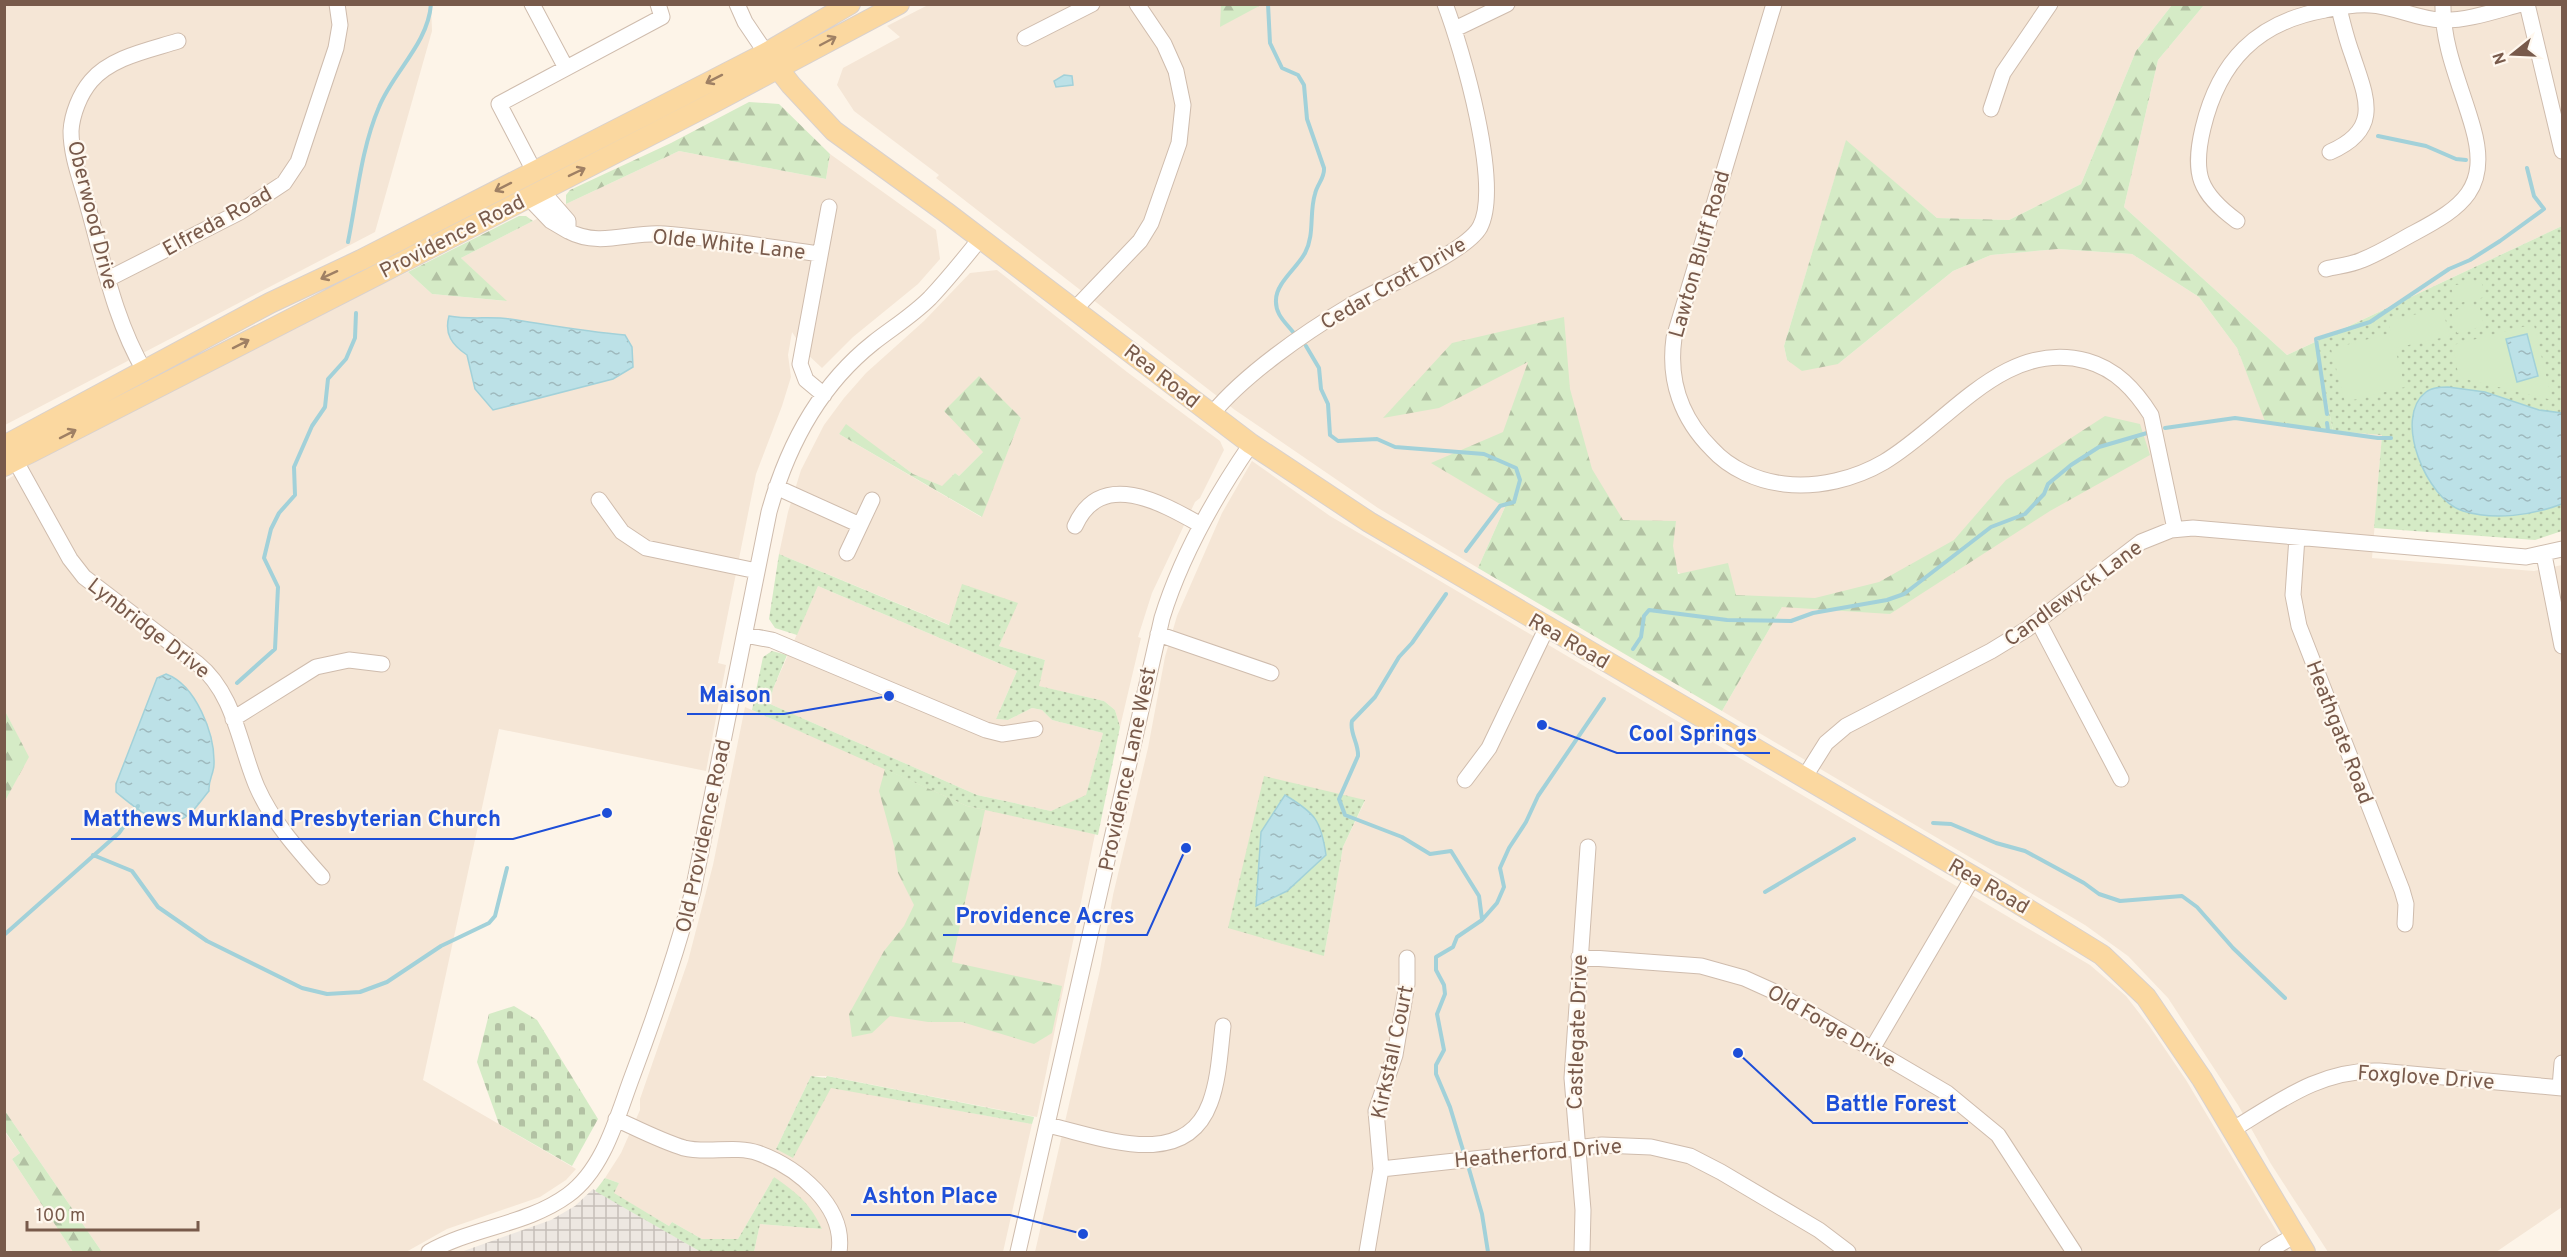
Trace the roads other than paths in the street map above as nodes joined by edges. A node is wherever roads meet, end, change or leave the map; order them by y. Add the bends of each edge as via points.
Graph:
1 (337, 4) edge
2 (532, 4) edge
3 (658, 4) edge
4 (737, 4) edge
5 (850, 4) edge
6 (899, 4) edge
7 (1092, 4) edge
8 (1137, 4) edge
9 (1446, 4) edge
10 (1507, 4) edge
11 (1774, 4) edge
12 (2050, 4) edge
13 (2521, 4) edge
14 (2527, 4) edge
15 (2338, 6) edge
16 (2444, 12) edge
17 (1455, 29) junction
18 (1025, 38) dead end
19 (178, 41) dead end
20 (771, 60) junction
21 (566, 68) junction
22 (2557, 108) edge
23 (1991, 109) dead end
24 (2562, 150) edge
25 (2330, 152) dead end
26 (534, 171) junction
27 (534, 194) junction
28 (829, 207) dead end
29 (2237, 221) dead end
30 (980, 239) junction
31 (820, 254) junction
32 (2326, 269) dead end
33 (108, 279) junction
34 (1074, 310) junction
35 (145, 372) junction
36 (824, 395) junction
37 (1212, 414) junction
38 (1251, 444) junction
39 (7, 452) edge
40 (776, 487) junction
41 (599, 500) dead end
42 (872, 500) dead end
43 (860, 525) junction
44 (1201, 525) junction
45 (1076, 526) dead end
46 (2175, 530) junction
47 (2297, 537) junction
48 (2562, 549) edge
49 (847, 553) dead end
50 (2544, 555) junction
51 (757, 572) junction
52 (2038, 621) junction
53 (1546, 627) junction
54 (1158, 634) junction
55 (745, 635) junction
56 (2562, 646) edge
57 (382, 664) dead end
58 (1271, 673) dead end
59 (233, 719) junction
60 (1035, 729) dead end
61 (1804, 778) junction
62 (2121, 779) dead end
63 (1465, 780) dead end
64 (1588, 847) dead end
65 (322, 877) dead end
66 (1973, 877) junction
67 (2405, 924) dead end
68 (1579, 957) junction
69 (1407, 958) dead end
70 (1223, 1026) dead end
71 (1872, 1049) junction
72 (2562, 1063) edge
73 (2561, 1088) edge
74 (616, 1119) junction
75 (1047, 1125) junction
76 (2232, 1130) junction
77 (1577, 1148) junction
78 (1381, 1169) junction
79 (2295, 1235) junction
80 (1844, 1251) edge
81 (429, 1252) edge
82 (839, 1252) edge
83 (1018, 1252) edge
84 (1367, 1252) edge
85 (1582, 1252) edge
86 (2074, 1252) edge
87 (2267, 1252) edge
88 (2305, 1252) edge

1 - 33 street, Elfreda Road via 340,25 336,48 298,162 284,183 240,212
2 - 21 street
3 - 21 street via 662,16
4 - 20 street
5 - 20 main road, Providence Road
20 -> 6 main road, Providence Road
7 - 18 street
8 - 34 street via 1176,70 1183,105 1179,143 1151,223 1140,241
9 - 17 street, Cedar Croft Drive
10 - 17 street
11 - 46 street, Lawton Bluff Road via 1674,338 1672,357 1679,397 1701,437 1731,465 1757,478 1796,485 1837,480 1875,466 1904,449 2012,367 2038,358 2075,358 2121,378 2151,415
12 - 23 street via 2003,73
13 - 16 street
14 - 22 street
15 - 16 street via 2371,5 2422,18
15 - 25 street via 2365,91 2367,113 2361,129
15 - 29 street via 2279,23 2244,48 2228,66 2202,129 2199,175 2206,194
16 - 32 street via 2448,45 2477,143 2475,183 2464,202 2447,215 2360,261
17 - 37 street, Cedar Croft Drive via 1471,87 1483,162 1485,201 1477,232 1440,258 1323,322 1235,390
19 - 33 street, Oberwood Drive via 102,71 84,92 73,119 72,145
20 -> 26 main road, Providence Road
27 -> 20 main road, Providence Road via 709,105
20 - 30 main road, Rea Road via 834,131
21 - 26 street via 499,104
22 - 24 street
26 -> 35 main road, Providence Road via 270,303
27 - 31 street, Olde White Lane via 551,222 590,238 661,233
39 -> 27 main road, Providence Road
28 - 31 street
30 - 34 main road, Rea Road
30 - 36 street, Old Providence Road via 930,298 852,362
31 - 36 street via 800,364 806,380
33 - 35 street, Oberwood Drive via 127,340
34 - 37 main road, Rea Road
35 - 39 main road, Providence Road
36 - 40 street, Old Providence Road via 796,439
37 - 38 main road, Rea Road
38 - 44 street, Providence Lane West
38 - 53 main road, Rea Road via 1369,522
39 - 59 street, Lynbridge Drive via 84,577 205,670 223,692
40 - 43 street
40 - 51 street, Old Providence Road
41 - 51 street via 622,532 646,548
42 - 43 street
43 - 49 street
44 - 45 street via 1158,501 1137,495 1099,499 1082,512
44 - 54 street, Providence Lane West via 1171,588
46 - 47 street, Candlewyck Lane via 2193,528
46 - 52 street, Candlewyck Lane via 2141,542
47 - 50 street, Candlewyck Lane
47 - 67 street, Heathgate Road via 2294,610 2402,890
48 - 50 street, Candlewyck Lane
50 - 56 street
51 - 55 street, Old Providence Road
52 - 61 street, Candlewyck Lane via 1991,651 1835,734
52 - 62 street
53 - 61 main road, Rea Road
53 - 63 street via 1489,748
54 - 58 street
54 - 75 street, Providence Lane West
55 - 60 street via 772,640 986,730 1002,734
55 - 74 street, Old Providence Road via 688,910 670,973
57 - 59 street via 343,661 316,667
59 - 65 street, Lynbridge Drive via 263,798
61 - 66 main road, Rea Road via 1944,867
64 - 68 street, Castlegate Drive
66 - 71 street
66 - 76 main road, Rea Road via 2089,946 2135,985 2168,1027
68 - 71 street, Old Forge Drive via 1680,964 1729,973 1775,992
68 - 77 street, Castlegate Drive via 1572,1078
69 - 78 street, Kirkstall Court via 1397,1045 1376,1111
70 - 75 street via 1210,1104 1198,1124 1181,1137 1162,1145 1138,1146
71 - 86 street, Old Forge Drive via 1947,1093 1998,1135
72 - 73 street
73 - 76 street, Foxglove Drive via 2349,1071 2315,1081
74 - 81 street, Old Providence Road via 596,1163 567,1196 528,1216
74 - 82 street via 685,1148 756,1153 807,1180 831,1212
75 - 83 street, Providence Lane West
76 - 79 main road, Rea Road
77 - 78 street, Heatherford Drive
77 - 80 street, Heatherford Drive via 1625,1144 1690,1156 1809,1224
77 - 85 street, Castlegate Drive via 1583,1210
78 - 84 street, Kirkstall Court
79 - 87 street
79 - 88 main road, Rea Road

